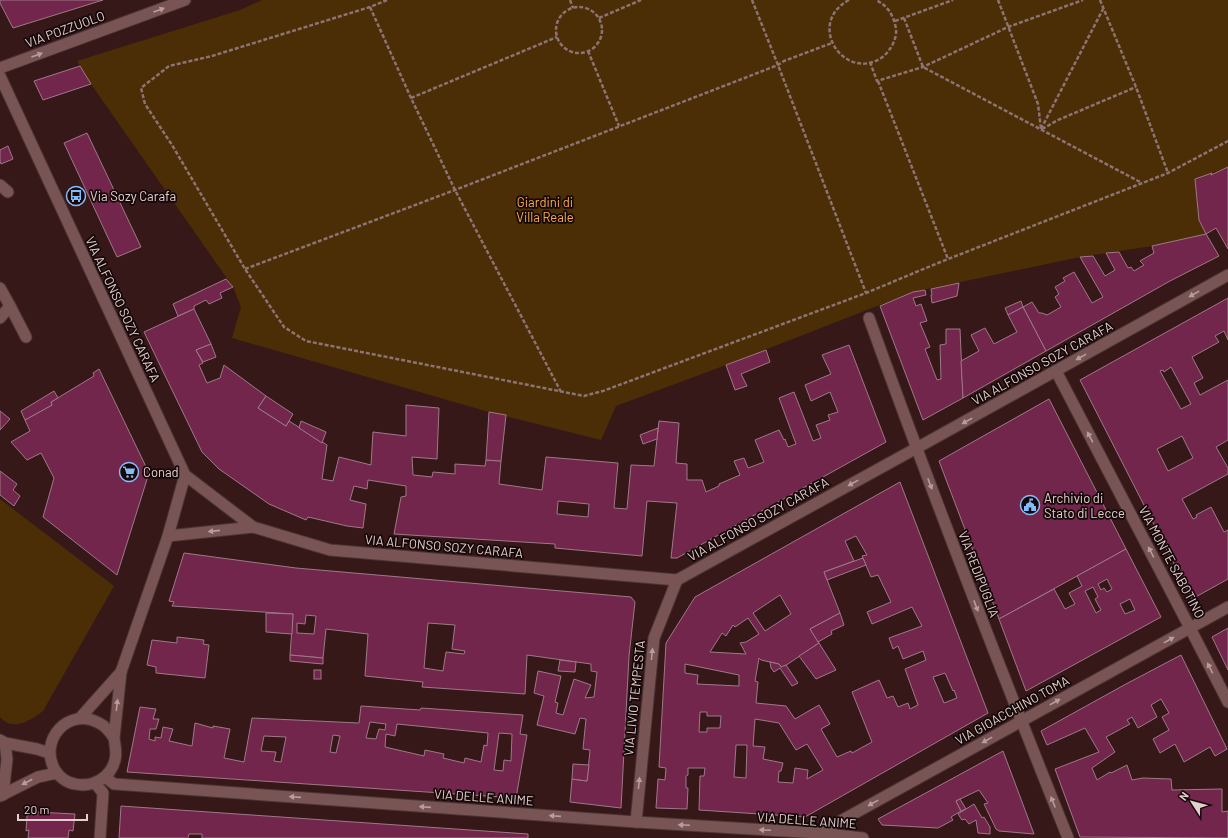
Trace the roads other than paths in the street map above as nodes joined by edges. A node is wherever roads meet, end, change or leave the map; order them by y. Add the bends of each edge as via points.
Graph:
1 (185, 0) edge
2 (0, 68) edge
3 (1, 79) edge
4 (1228, 275) edge
5 (0, 288) edge
6 (10, 306) junction
7 (0, 318) edge
8 (869, 318) dead end
9 (26, 337) dead end
10 (1056, 371) junction
11 (916, 448) junction
12 (185, 476) junction
13 (253, 527) junction
14 (168, 536) junction
15 (677, 580) junction
16 (1228, 607) edge
17 (1190, 628) junction
18 (121, 672) junction
19 (1228, 702) edge
20 (80, 718) junction
21 (1021, 721) junction
22 (114, 738) junction
23 (2, 742) edge
24 (49, 753) junction
25 (57, 773) junction
26 (100, 780) junction
27 (1, 796) edge
28 (636, 822) junction
29 (723, 828) junction
30 (814, 836) edge
31 (100, 838) edge
32 (732, 838) edge
33 (863, 838) edge
34 (1068, 838) edge

2 -> 1 street, VIA POZZUOLO
3 - 12 street, VIA ALFONSO SOZY CARAFA
4 -> 10 street, VIA ALFONSO SOZY CARAFA
5 - 6 street
6 - 7 street
6 - 9 street
8 - 11 street, VIA REDIPUGLIA
10 -> 11 street, VIA ALFONSO SOZY CARAFA
17 -> 10 street, VIA MONTE SABOTINO
11 -> 15 street, VIA ALFONSO SOZY CARAFA
11 -> 21 street, VIA REDIPUGLIA
12 - 13 street, VIA ALFONSO SOZY CARAFA
12 - 14 street
13 -> 14 street, VIA ALFONSO SOZY CARAFA
13 - 15 street, VIA ALFONSO SOZY CARAFA via 330,550
14 - 18 street
28 -> 15 street, VIA LIVIO TEMPESTA via 654,638
16 - 17 street, VIA GIOACCHINO TOMA
19 -> 17 street, VIA MONTE SABOTINO
21 -> 17 street, VIA GIOACCHINO TOMA
18 - 20 street
22 -> 18 street
20 - 22 street via 100,723
20 - 24 street via 62,726 55,734
21 -> 30 street, VIA GIOACCHINO TOMA
34 -> 21 street, VIA REDIPUGLIA
22 - 26 street via 115,759 111,769
23 - 24 street
23 - 27 street via 7,759
24 - 25 street via 51,764
25 - 26 street via 64,780 74,784 85,785
25 -> 27 street via 38,777
28 -> 26 street, VIA DELLE ANIME via 114,784
26 - 31 street via 103,793
29 -> 28 street, VIA DELLE ANIME
30 -> 29 street, VIA DELLE ANIME
29 - 32 street
30 - 33 street, VIA DELLE ANIME

